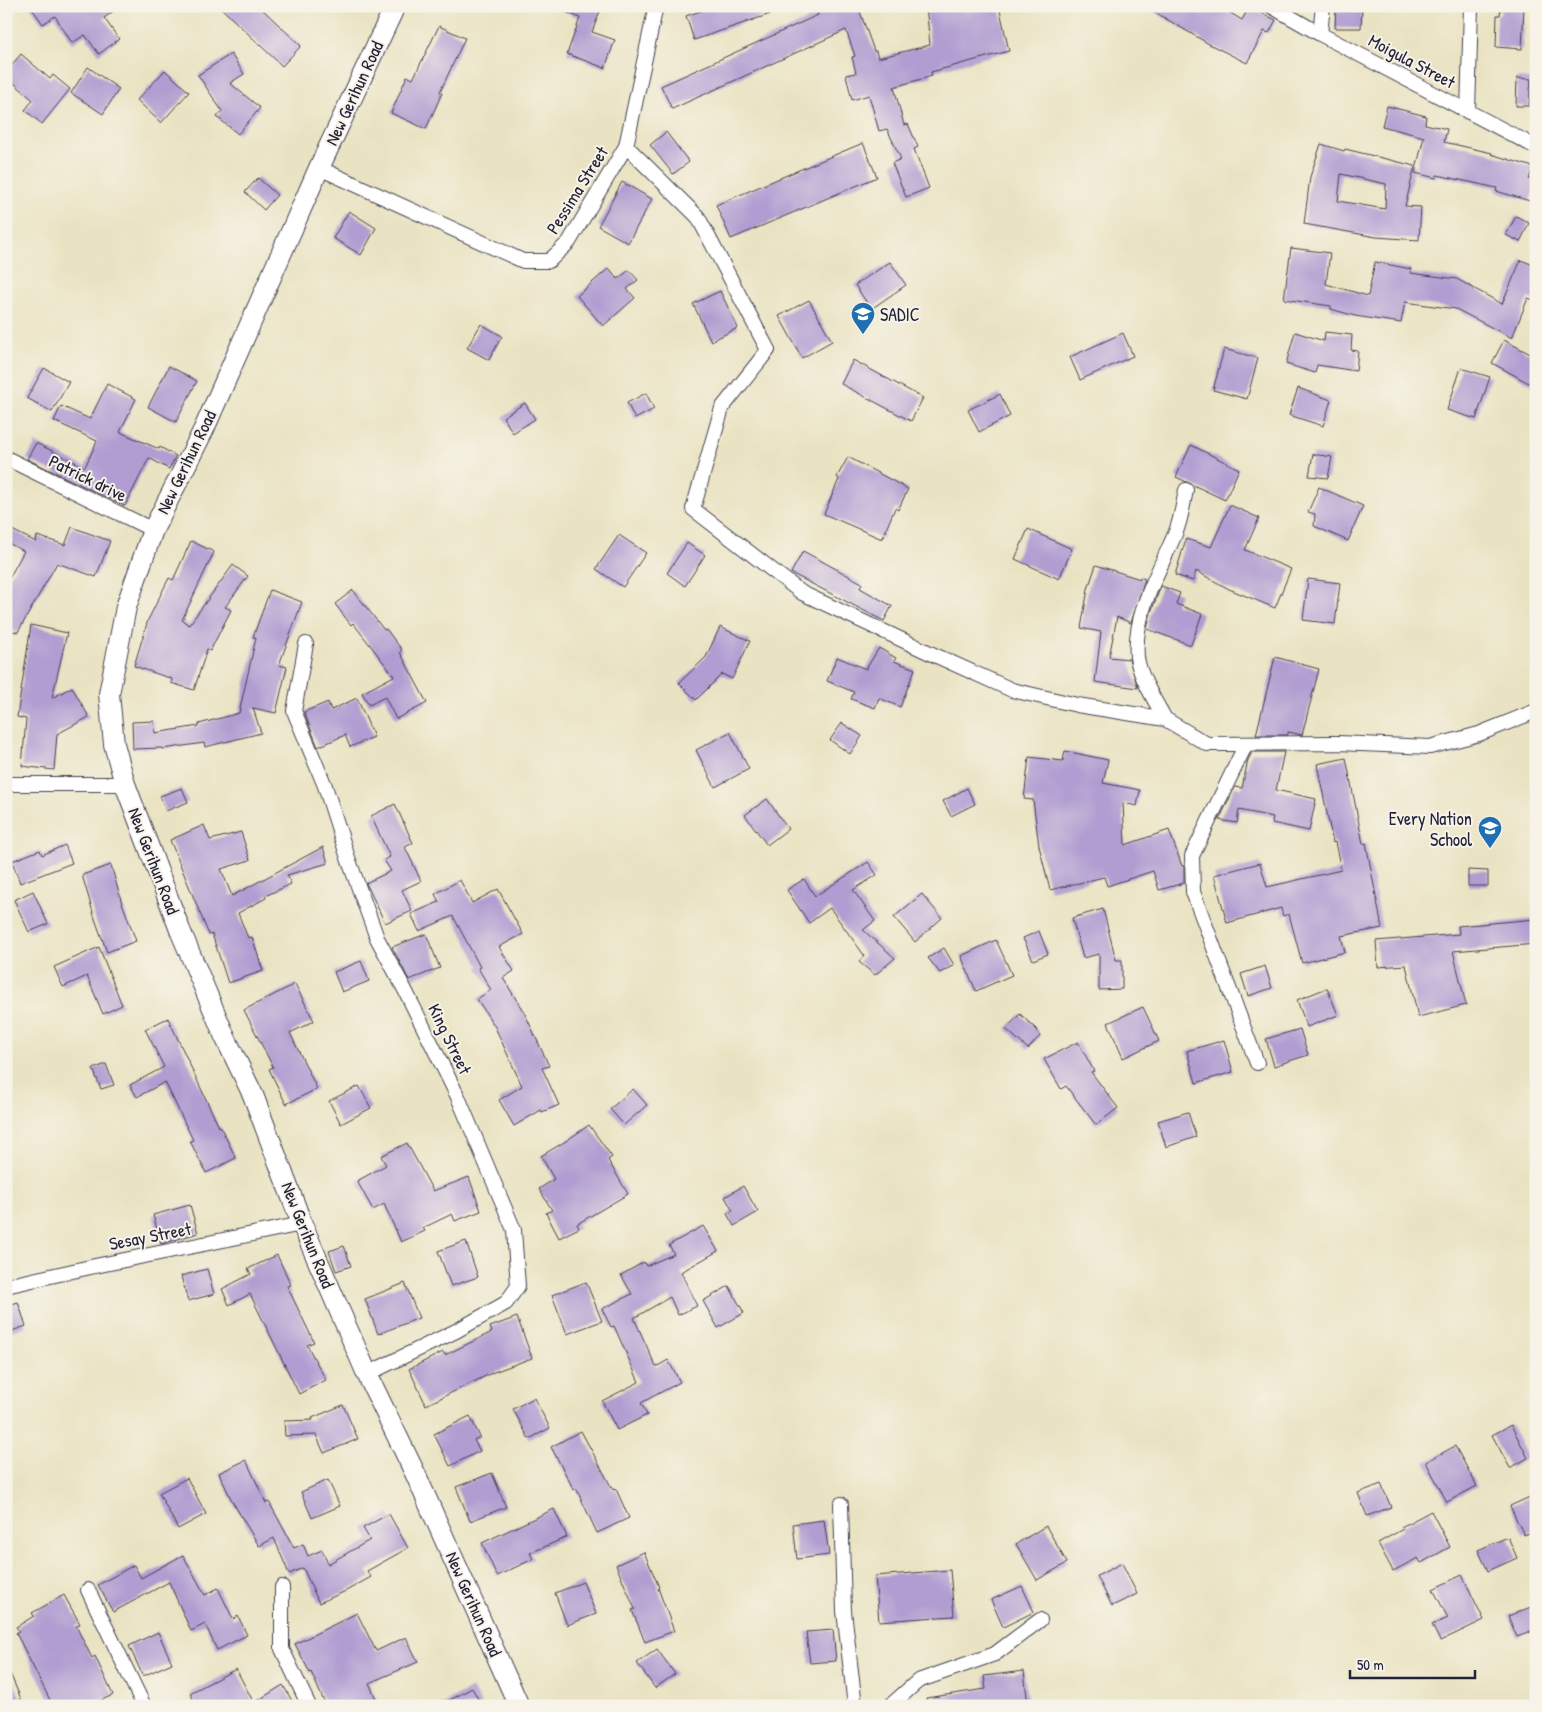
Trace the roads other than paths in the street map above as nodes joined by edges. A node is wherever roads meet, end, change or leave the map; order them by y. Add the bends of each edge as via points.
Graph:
1 (395, 6) edge
2 (656, 6) edge
3 (1272, 6) edge
4 (1323, 6) edge
5 (1471, 6) edge
6 (1320, 34) junction
7 (1468, 112) junction
8 (626, 146) junction
9 (1536, 147) edge
10 (318, 168) junction
11 (6, 458) edge
12 (1186, 490) dead end
13 (153, 530) junction
14 (306, 644) dead end
15 (1536, 711) edge
16 (1165, 719) junction
17 (1246, 744) junction
18 (6, 784) edge
19 (125, 784) junction
20 (1257, 1063) dead end
21 (302, 1224) junction
22 (6, 1286) edge
23 (367, 1374) junction
24 (841, 1504) dead end
25 (282, 1587) dead end
26 (88, 1590) dead end
27 (1040, 1620) dead end
28 (144, 1706) edge
29 (309, 1706) edge
30 (520, 1706) edge
31 (855, 1706) edge
32 (890, 1706) edge

1 - 10 street, New Gerihun Road
2 - 8 street, Pessima Street
3 - 6 street, Moigula Street
4 - 6 street
5 - 7 street
6 - 7 street, Moigula Street
7 - 9 street, Moigula Street
8 - 10 street, Pessima Street via 569,242 549,261 523,261
8 - 16 street via 698,217 768,350 722,408 694,509 802,593 1012,690 1077,705
10 - 13 street, New Gerihun Road via 204,429
11 - 13 street, Patrick drive
12 - 16 street via 1176,532 1152,582 1138,631 1137,658
13 - 19 street, New Gerihun Road via 126,607 109,694 114,744
14 - 23 street, King Street via 294,711 325,786 377,938 458,1097 514,1230 518,1286 506,1303
15 - 17 street via 1480,734 1430,747
16 - 17 street via 1207,744
17 - 20 street via 1192,856 1193,892
18 - 19 street
19 - 21 street, New Gerihun Road via 180,930 253,1095
21 - 22 street, Sesay Street
21 - 23 street, New Gerihun Road
23 - 30 street, New Gerihun Road
24 - 31 street via 844,1610
25 - 29 street via 282,1649
26 - 28 street
27 - 32 street via 995,1654 918,1681

